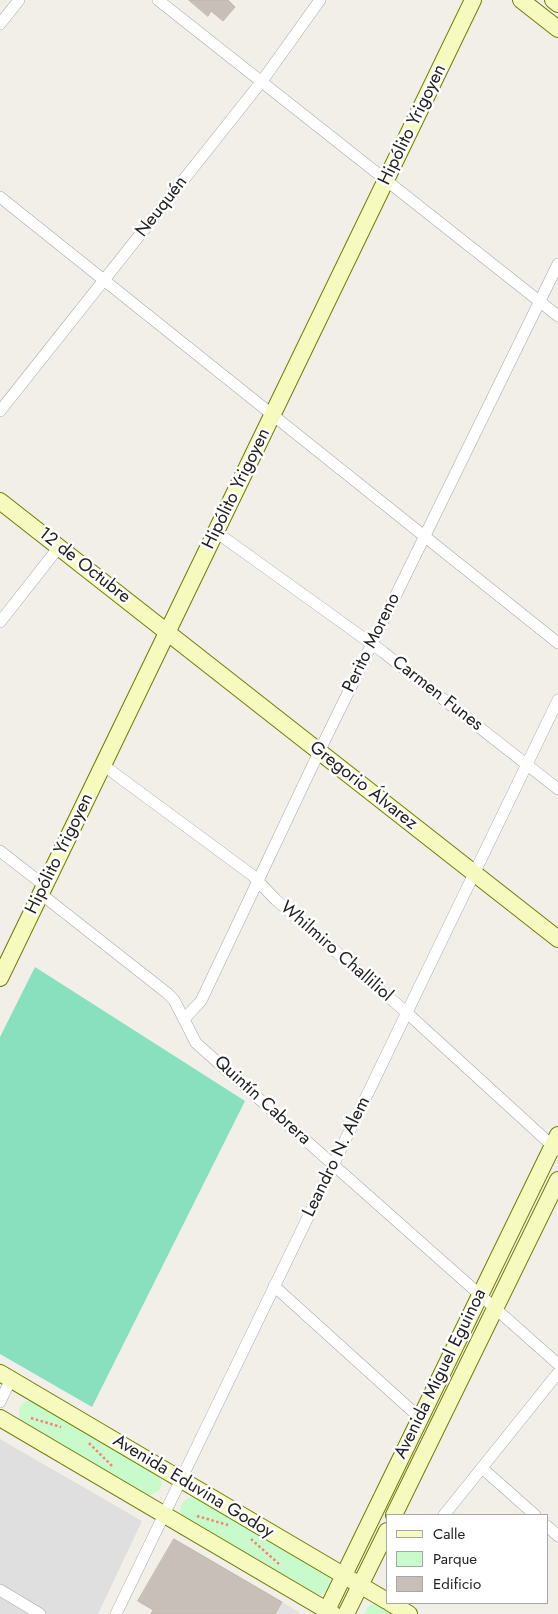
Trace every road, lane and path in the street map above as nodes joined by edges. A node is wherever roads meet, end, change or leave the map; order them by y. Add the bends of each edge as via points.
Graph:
1 (19, 0) edge
2 (158, 0) edge
3 (320, 0) edge
4 (473, 0) edge
5 (522, 0) edge
6 (553, 0) edge
7 (558, 4) edge
8 (0, 24) edge
9 (558, 29) edge
10 (262, 81) junction
11 (386, 178) junction
12 (0, 197) edge
13 (558, 264) edge
14 (104, 280) junction
15 (540, 301) junction
16 (558, 316) edge
17 (0, 411) edge
18 (272, 415) junction
19 (0, 501) edge
20 (216, 532) junction
21 (424, 536) junction
22 (60, 547) junction
23 (0, 622) edge
24 (168, 632) junction
25 (558, 643) edge
26 (372, 644) junction
27 (558, 700) edge
28 (319, 752) junction
29 (527, 764) junction
30 (103, 765) junction
31 (558, 789) edge
32 (0, 851) edge
33 (474, 873) junction
34 (258, 882) junction
35 (43, 890) junction
36 (558, 939) edge
37 (0, 978) edge
38 (406, 1012) junction
39 (184, 1019) junction
40 (556, 1144) edge
41 (333, 1164) junction
42 (558, 1180) edge
43 (274, 1286) junction
44 (480, 1295) junction
45 (496, 1308) junction
46 (558, 1364) edge
47 (558, 1373) edge
48 (6, 1376) edge
49 (0, 1402) edge
50 (0, 1418) edge
51 (31, 1418) dead end
52 (420, 1418) junction
53 (67, 1428) dead end
54 (88, 1443) dead end
55 (113, 1466) dead end
56 (482, 1468) junction
57 (181, 1479) junction
58 (164, 1514) junction
59 (394, 1514) edge
60 (445, 1514) edge
61 (534, 1514) edge
62 (196, 1516) dead end
63 (231, 1526) dead end
64 (548, 1527) edge
65 (386, 1533) edge
66 (247, 1535) dead end
67 (558, 1536) edge
68 (282, 1567) dead end
69 (344, 1575) junction
70 (360, 1585) junction
71 (0, 1590) edge
72 (386, 1597) edge
73 (395, 1604) edge
74 (328, 1613) edge
75 (40, 1614) edge
76 (116, 1614) edge
77 (346, 1614) edge
78 (409, 1614) edge

1 - 8 street
2 - 10 street
3 - 10 street, Neuquén
4 - 11 main road, Hipólito Yrigoyen
5 - 9 main road
6 - 7 main road
10 - 11 street
10 - 14 street, Neuquén
11 - 15 street
11 - 18 main road, Hipólito Yrigoyen
12 - 14 street
13 - 15 street, Perito Moreno
14 - 17 street, Neuquén
14 - 18 street
15 - 16 street
15 - 21 street, Perito Moreno
18 - 20 main road, Hipólito Yrigoyen
18 - 21 street
19 - 22 main road, 12 de Octubre
20 - 24 main road, Hipólito Yrigoyen
20 - 26 street, Carmen Funes
21 - 25 street
21 - 26 street, Perito Moreno
22 - 23 street
22 - 24 main road, 12 de Octubre
24 - 28 main road, Gregorio Álvarez
24 - 30 main road, Hipólito Yrigoyen
26 - 28 street, Perito Moreno
26 - 29 street, Carmen Funes
27 - 29 street, Leandro N. Alem
28 - 33 main road, Gregorio Álvarez
28 - 34 street, Perito Moreno
29 - 31 street, Carmen Funes
29 - 33 street, Leandro N. Alem
30 - 34 street, Whilmiro Challiliol
30 - 35 main road, Hipólito Yrigoyen
32 - 35 street, Quintín Cabrera
33 - 36 main road, Gregorio Álvarez
33 - 38 street, Leandro N. Alem
34 - 38 street, Whilmiro Challiliol
34 - 39 street, Perito Moreno via 201,1002
35 - 37 main road, Hipólito Yrigoyen
35 - 39 street, Quintín Cabrera via 167,993
38 - 40 street, Whilmiro Challiliol
38 - 41 street, Leandro N. Alem
39 - 41 street, Quintín Cabrera via 196,1043
40 - 44 main road, Avenida Miguel Eguinoa
41 - 43 street, Leandro N. Alem
41 - 44 street, Quintín Cabrera
42 - 45 main road, Avenida Miguel Eguinoa
43 - 52 street
43 - 57 street, Leandro N. Alem
44 - 45 street, Quintín Cabrera
44 - 52 main road, Avenida Miguel Eguinoa
45 - 46 street, Quintín Cabrera
45 - 59 main road, Avenida Miguel Eguinoa
47 - 56 street
48 - 49 street
48 - 57 main road, Avenida Eduvina Godoy
50 - 58 main road
51 - 53 path
52 - 69 main road, Avenida Miguel Eguinoa
54 - 55 path
56 - 60 street
56 - 61 street
57 - 58 street, Leandro N. Alem
57 - 69 main road, Avenida Eduvina Godoy
58 - 74 main road
58 - 76 street, Leandro N. Alem
62 - 63 path
64 - 67 street
65 - 70 main road
66 - 68 path
69 - 70 main road, Avenida Eduvina Godoy
69 - 74 main road, Avenida Miguel Eguinoa
70 - 72 main road, Avenida Eduvina Godoy
70 - 77 main road
71 - 75 street
73 - 78 main road, Avenida Eduvina Godoy

